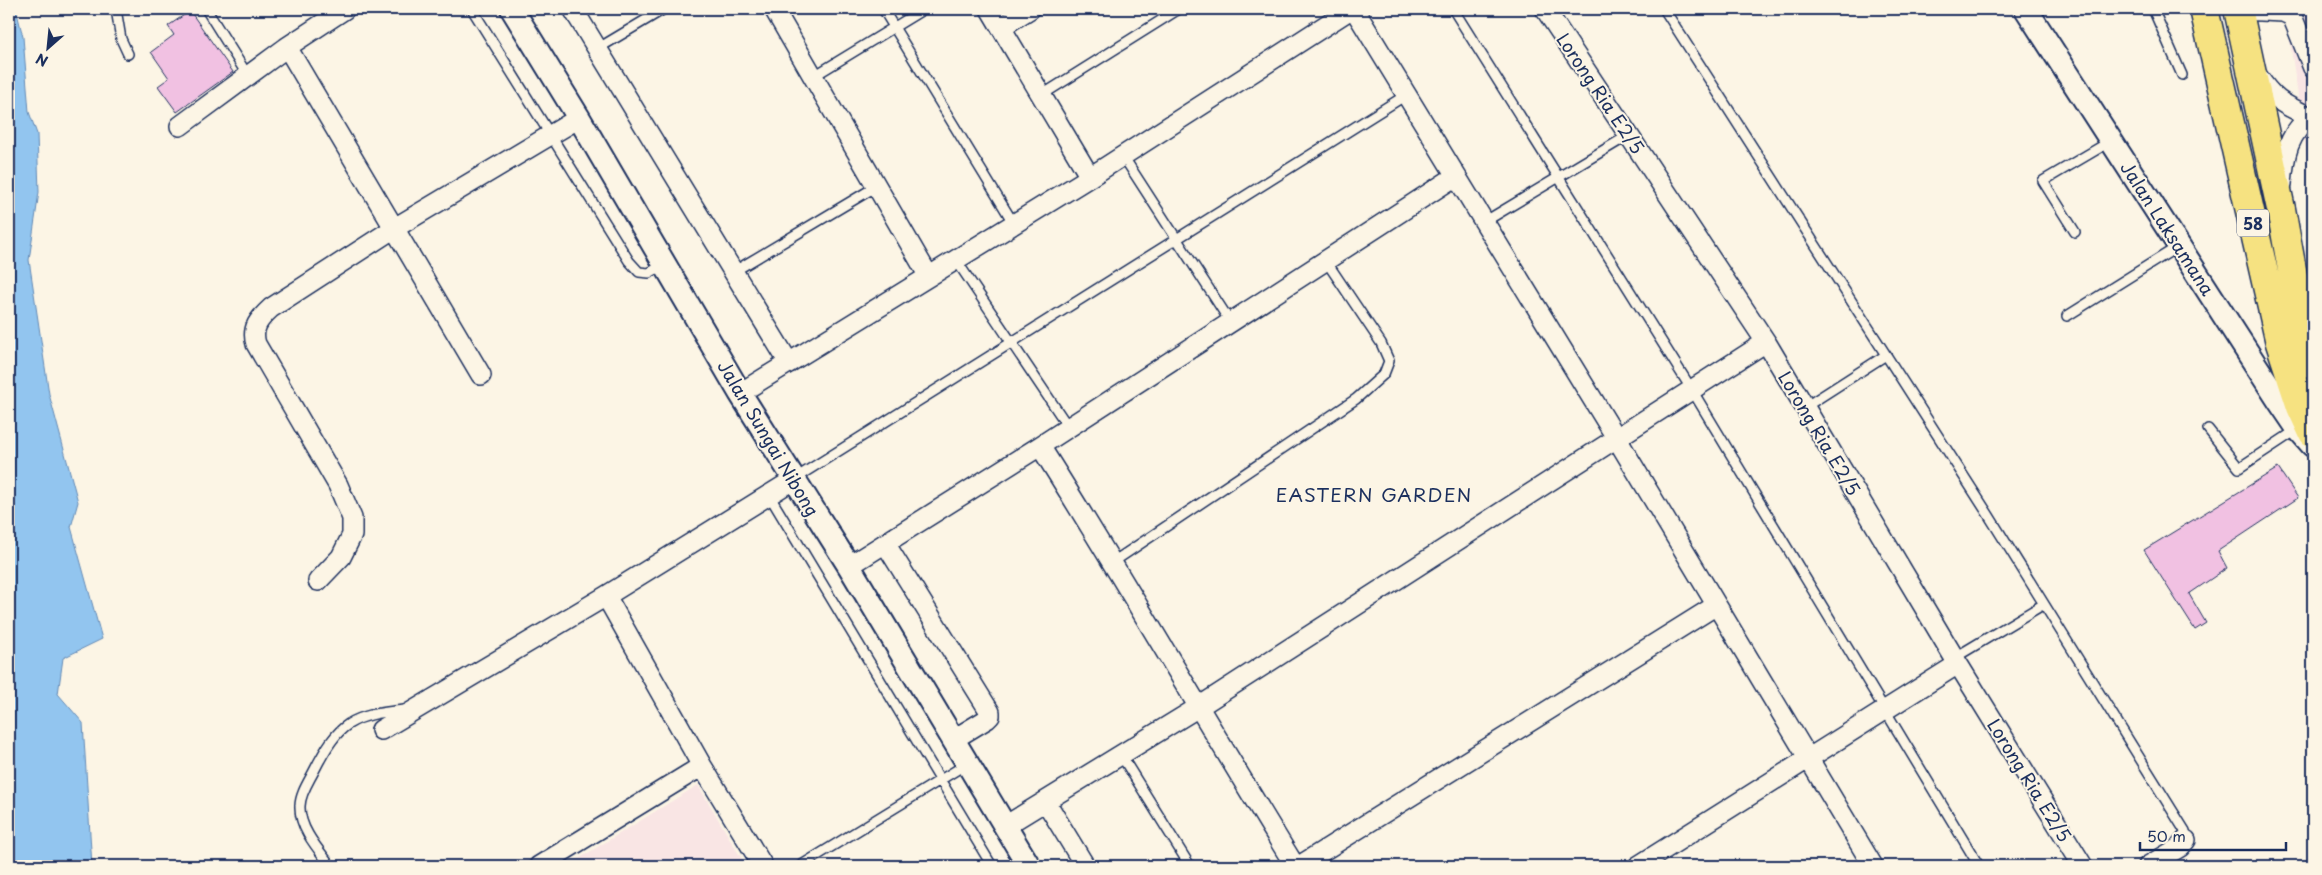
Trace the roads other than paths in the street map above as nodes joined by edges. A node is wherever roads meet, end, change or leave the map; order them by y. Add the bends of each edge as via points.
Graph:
1 (116, 9) edge
2 (206, 9) edge
3 (345, 9) edge
4 (472, 9) edge
5 (512, 9) edge
6 (572, 9) edge
7 (664, 9) edge
8 (774, 9) edge
9 (883, 9) edge
10 (924, 9) edge
11 (990, 9) edge
12 (1030, 9) edge
13 (1179, 9) edge
14 (1352, 9) edge
15 (1453, 9) edge
16 (1545, 9) edge
17 (1664, 9) edge
18 (2026, 9) edge
19 (2153, 9) edge
20 (2204, 9) edge
21 (2238, 9) edge
22 (894, 27) junction
23 (1001, 27) junction
24 (287, 47) junction
25 (597, 49) junction
26 (128, 54) dead end
27 (2251, 66) junction
28 (2313, 68) edge
29 (2182, 75) dead end
30 (248, 76) junction
31 (814, 76) junction
32 (1042, 95) junction
33 (1406, 95) junction
34 (2312, 116) edge
35 (579, 118) junction
36 (180, 126) dead end
37 (1628, 135) junction
38 (552, 136) junction
39 (2111, 141) junction
40 (1123, 156) junction
41 (1456, 176) junction
42 (1090, 177) junction
43 (1559, 178) junction
44 (877, 186) junction
45 (2281, 209) junction
46 (1484, 222) junction
47 (1014, 224) junction
48 (393, 229) junction
49 (2075, 232) dead end
50 (1176, 238) junction
51 (2179, 246) junction
52 (956, 260) junction
53 (1326, 262) junction
54 (665, 264) junction
55 (733, 272) junction
56 (928, 275) junction
57 (2067, 316) dead end
58 (1231, 323) junction
59 (1011, 342) junction
60 (1766, 342) junction
61 (1886, 354) junction
62 (789, 364) junction
63 (2313, 365) edge
64 (480, 375) dead end
65 (1692, 390) junction
66 (740, 393) junction
67 (1805, 407) junction
68 (1069, 428) junction
69 (2208, 429) dead end
70 (2306, 431) edge
71 (1617, 439) junction
72 (1040, 446) junction
73 (2313, 446) edge
74 (793, 480) junction
75 (769, 495) junction
76 (885, 543) junction
77 (1113, 562) junction
78 (849, 566) junction
79 (318, 581) dead end
80 (606, 596) junction
81 (2044, 604) junction
82 (1715, 606) junction
83 (1956, 661) junction
84 (1197, 708) junction
85 (416, 710) junction
86 (1886, 710) junction
87 (381, 730) dead end
88 (954, 739) junction
89 (1121, 755) junction
90 (1809, 759) junction
91 (968, 763) junction
92 (702, 766) junction
93 (940, 780) junction
94 (1046, 802) junction
95 (1005, 826) junction
96 (2186, 840) joint
97 (330, 866) edge
98 (539, 866) edge
99 (763, 866) edge
100 (800, 866) edge
101 (992, 866) edge
102 (1029, 866) edge
103 (1085, 866) edge
104 (1190, 866) edge
105 (1297, 866) edge
106 (1638, 866) edge
107 (1873, 866) edge
108 (1979, 866) edge
109 (2083, 866) edge
110 (2148, 866) edge

1 - 26 lane via 121,39
2 - 30 lane
3 - 24 street
4 - 38 lane
5 - 35 street, Jalan Sungai Nibong
6 - 25 street
7 - 25 lane
8 - 31 street
9 - 22 lane
10 - 22 lane
11 - 23 street
12 - 23 street
13 - 32 lane
14 - 33 street
14 - 40 street
15 - 43 lane
16 - 37 street, Lorong Ria E2/5
17 - 61 lane
18 - 39 street, Jalan Laksamana
19 - 29 lane
20 - 70 highway, 58 via 2280,343
21 - 27 highway, 58
21 - 28 street via 2283,12 2292,16
22 - 31 lane
22 - 47 lane
23 - 32 street
24 - 30 street
24 - 48 street
25 - 55 street
27 - 34 street via 2276,100
27 - 45 highway, 58
30 - 36 street
31 - 44 street
32 - 42 street
33 - 41 street
33 - 50 lane
34 - 45 street via 2292,136 2287,146
35 - 38 street
35 - 54 street, Jalan Sungai Nibong
37 - 43 lane
37 - 60 street, Lorong Ria E2/5
38 - 48 street
38 - 54 lane via 639,272 649,272
39 - 49 lane via 2044,180
39 - 51 street, Jalan Laksamana
40 - 42 street
40 - 50 lane
41 - 46 street
41 - 53 street
42 - 47 street
43 - 46 lane
43 - 65 lane
44 - 55 lane
44 - 56 street
45 - 63 highway, 58 via 2301,319
46 - 71 street
47 - 52 street
48 - 64 street
48 - 79 street via 270,308 257,321 256,344 338,485 352,518 352,536 341,557
50 - 58 lane
50 - 59 lane
51 - 57 lane
51 - 70 street, Jalan Laksamana
52 - 56 street
52 - 59 lane
53 - 58 street
53 - 77 lane via 1381,343 1389,361 1384,374 1356,399
54 - 66 street, Jalan Sungai Nibong
55 - 62 street
56 - 62 street
58 - 68 street
59 - 68 lane
59 - 74 lane
60 - 65 street
60 - 67 street, Lorong Ria E2/5
61 - 67 lane
61 - 81 lane
62 - 66 street
65 - 71 street
65 - 86 lane
66 - 74 street, Jalan Sungai Nibong
67 - 83 street, Lorong Ria E2/5
68 - 72 street
69 - 70 lane via 2239,468
70 - 73 street, Jalan Laksamana
71 - 82 street
71 - 84 street
72 - 76 street
72 - 77 street
74 - 75 street
74 - 78 street, Jalan Sungai Nibong
75 - 80 street
75 - 93 lane
76 - 78 street
76 - 88 street via 990,712 988,719
77 - 84 street
78 - 88 street, Jalan Sungai Nibong
80 - 85 street
80 - 92 street
81 - 83 lane
81 - 96 lane via 2185,831
82 - 90 street
82 - 105 street
83 - 86 street
83 - 109 street, Lorong Ria E2/5
84 - 89 street
84 - 105 street
85 - 87 street
85 - 97 lane via 373,714 349,723 334,736 319,762 300,805 303,823
86 - 90 street
86 - 108 lane
88 - 91 street, Jalan Sungai Nibong
89 - 94 street
89 - 104 lane
90 - 106 street
90 - 107 street
91 - 93 lane
91 - 95 street, Jalan Sungai Nibong
92 - 98 street
92 - 99 street
93 - 100 lane
93 - 101 lane
94 - 95 street
94 - 103 street
95 - 102 street, Jalan Sungai Nibong
96 - 110 street

